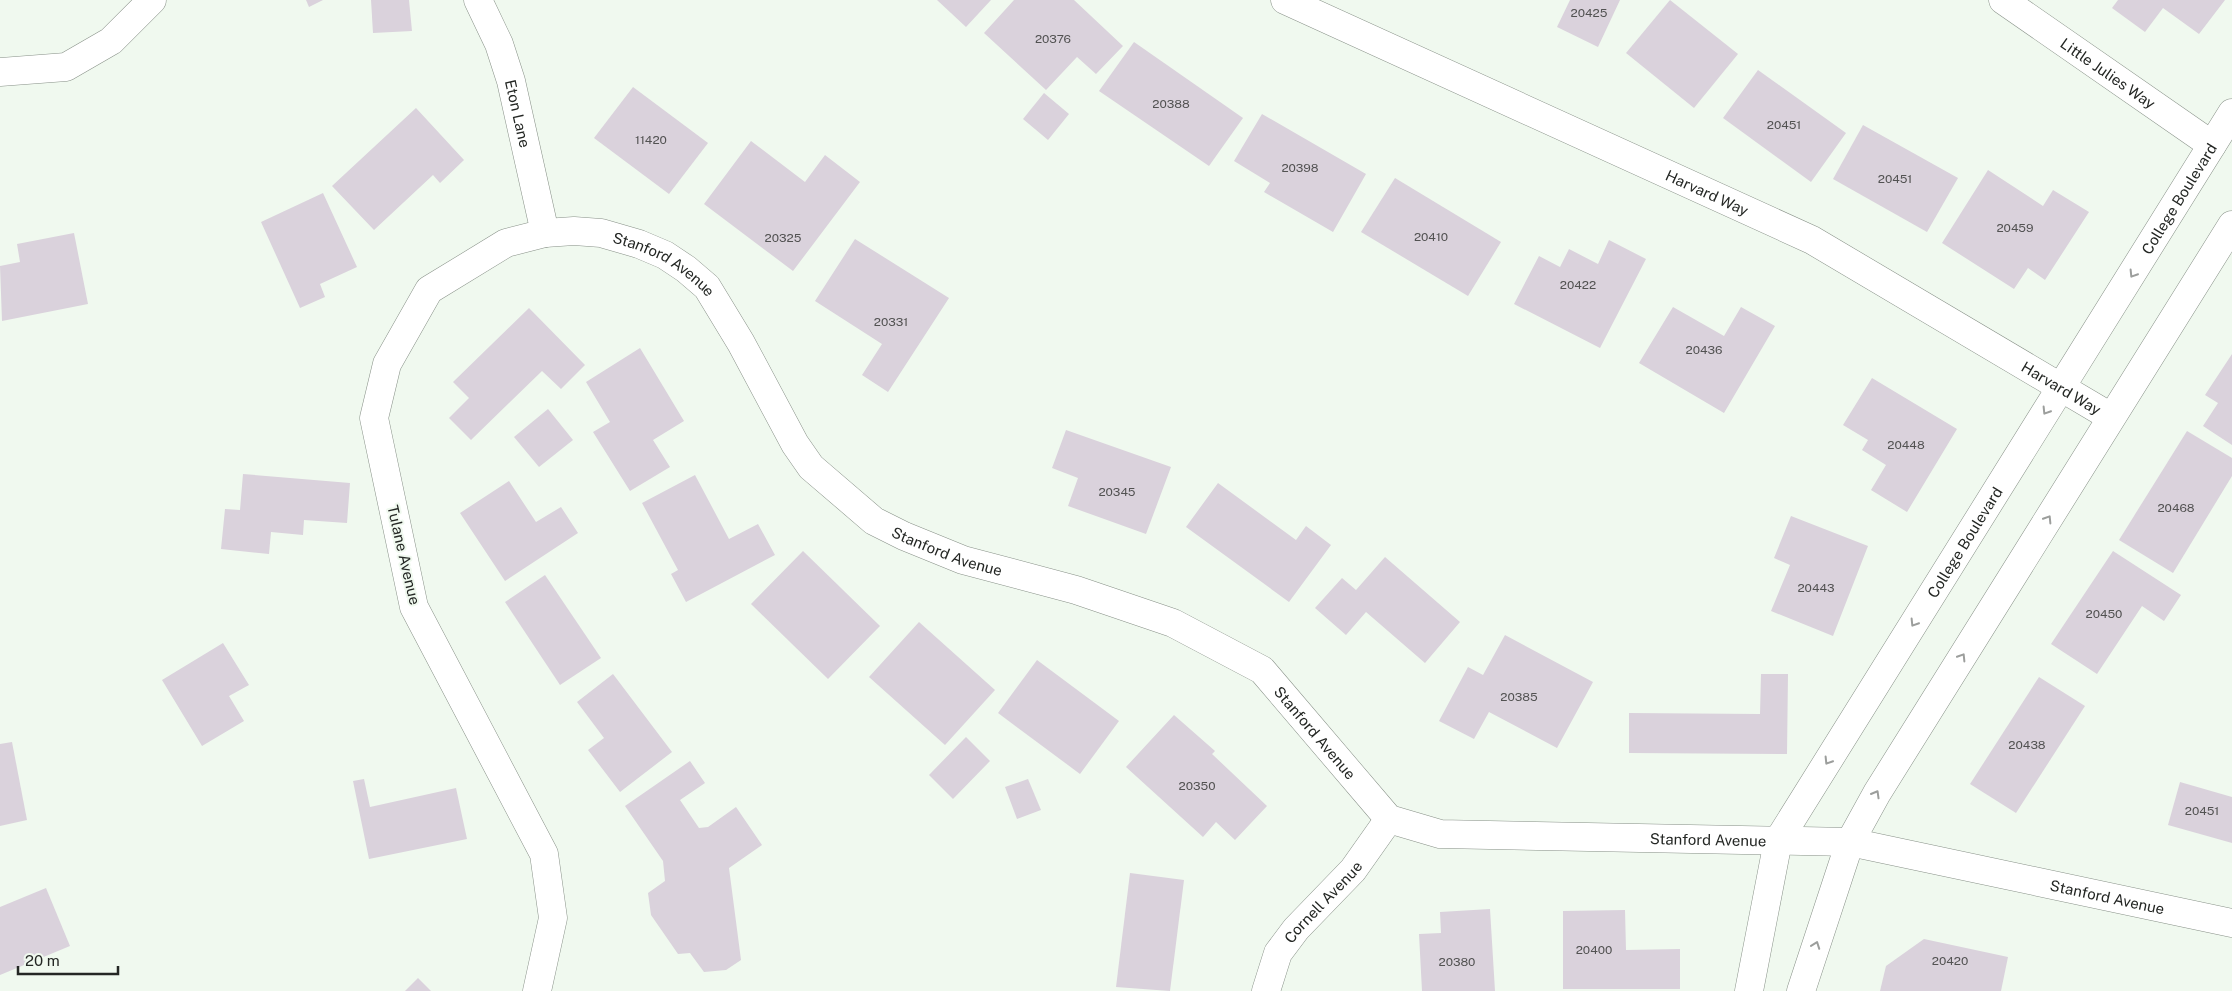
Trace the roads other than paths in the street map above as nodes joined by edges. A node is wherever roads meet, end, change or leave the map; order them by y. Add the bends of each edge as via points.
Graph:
1 (152, 0) edge
2 (478, 0) edge
3 (1285, 0) edge
4 (2003, 0) edge
5 (0, 72) edge
6 (2232, 113) edge
7 (2212, 144) junction
8 (2232, 225) edge
9 (545, 233) junction
10 (2061, 388) junction
11 (2111, 417) junction
12 (1389, 819) junction
13 (1778, 840) junction
14 (1850, 842) junction
15 (2232, 922) edge
16 (537, 991) edge
17 (1266, 991) edge
18 (1749, 991) edge
19 (1801, 991) edge

1 - 5 street via 111,41 66,67
2 - 9 street, Eton Lane via 499,44 511,81
3 - 10 street, Harvard Way via 1812,240
4 - 7 street, Little Julies Way
6 - 7 street, College Boulevard
7 -> 10 street, College Boulevard
8 - 11 street
9 - 12 street, Stanford Avenue via 601,233 666,255 707,287 811,467 874,521 963,560 1076,590 1172,623 1262,670
9 - 16 street, Tulane Avenue via 506,243 430,290 387,364 374,418 414,607 544,854 553,918
10 - 11 street, Harvard Way
10 -> 13 street, College Boulevard
14 -> 11 street via 1876,793
12 - 13 street, Stanford Avenue via 1440,834
12 - 17 street, Cornell Avenue via 1353,870 1278,953
13 - 14 street, Stanford Avenue
13 - 18 street, College Boulevard
14 - 15 street, Stanford Avenue
19 -> 14 street

